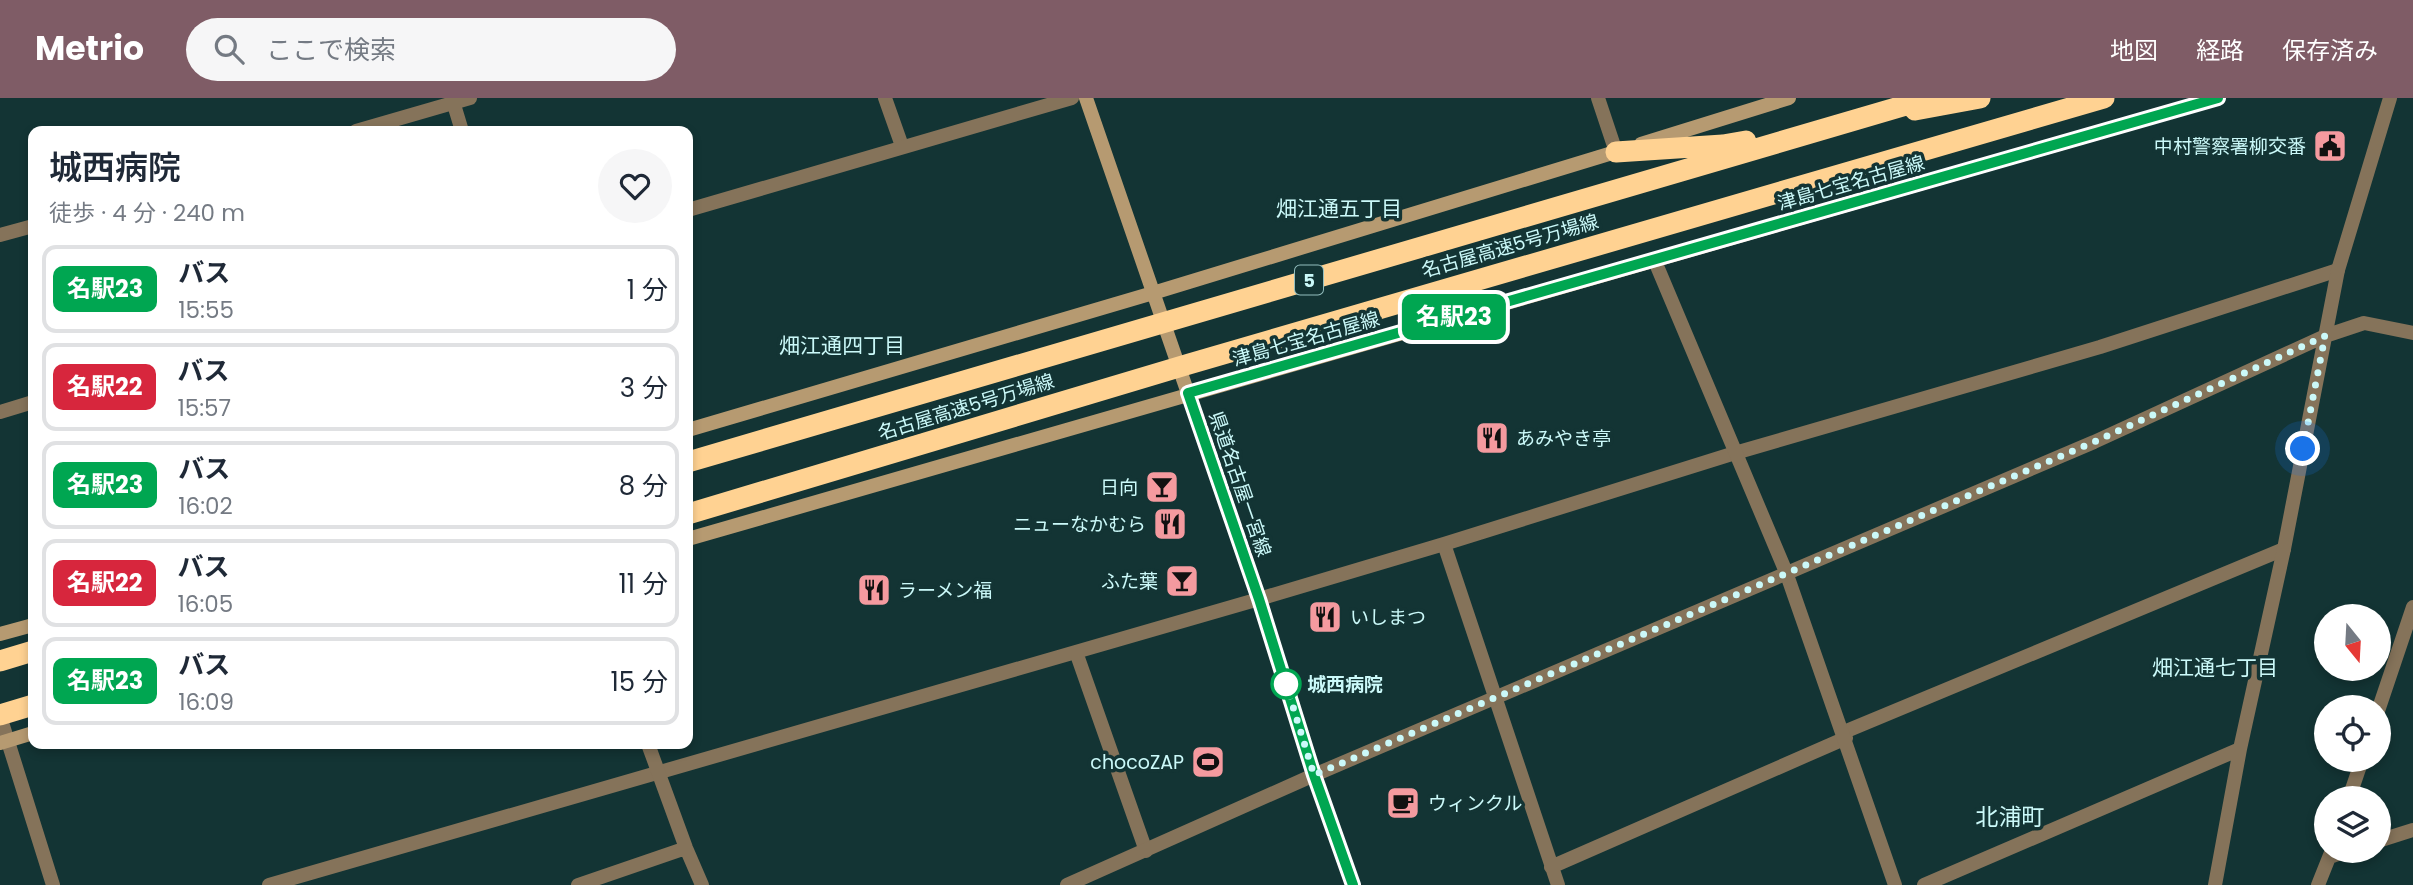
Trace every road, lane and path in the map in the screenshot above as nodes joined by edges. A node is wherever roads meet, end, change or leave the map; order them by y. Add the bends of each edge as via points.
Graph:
1 (470, 98) edge
2 (885, 98) edge
3 (1072, 98) edge
4 (1086, 98) edge
5 (1598, 98) edge
6 (1789, 98) edge
7 (1930, 98) edge
8 (1980, 98) edge
9 (2104, 98) edge
10 (2218, 98) edge
11 (2390, 98) edge
12 (453, 100) edge
13 (372, 126) edge
14 (461, 126) edge
15 (902, 146) junction
16 (1616, 152) junction
17 (693, 209) edge
18 (28, 228) edge
19 (0, 236) edge
20 (1654, 259) junction
21 (2338, 271) junction
22 (1153, 293) junction
23 (2413, 333) edge
24 (2325, 336) junction
25 (1188, 393) junction
26 (28, 403) edge
27 (0, 411) edge
28 (693, 429) edge
29 (1735, 453) junction
30 (693, 461) edge
31 (693, 513) edge
32 (693, 538) edge
33 (1444, 544) junction
34 (2284, 549) junction
35 (1786, 572) junction
36 (1259, 599) junction
37 (2413, 607) edge
38 (28, 627) edge
39 (0, 635) edge
40 (1076, 652) junction
41 (28, 653) edge
42 (0, 661) edge
43 (2383, 695) edge
44 (1495, 698) junction
45 (28, 707) edge
46 (0, 715) edge
47 (28, 735) edge
48 (1845, 735) junction
49 (4, 742) edge
50 (650, 749) edge
51 (2240, 749) junction
52 (657, 771) junction
53 (1314, 775) junction
54 (2413, 830) edge
55 (2391, 837) edge
56 (685, 848) junction
57 (1146, 851) junction
58 (2327, 863) edge
59 (1552, 867) junction
60 (53, 885) edge
61 (269, 885) edge
62 (578, 885) edge
63 (702, 885) edge
64 (1067, 885) edge
65 (1353, 885) edge
66 (1558, 885) edge
67 (1895, 885) edge
68 (1924, 885) edge
69 (2214, 885) edge
70 (2318, 885) edge

1 - 12 street
2 - 15 street
3 - 15 street
4 - 22 main road, 県道名古屋一宮線
5 - 16 street
6 - 16 main road
7 - 30 highway, 名古屋高速5号万場線 / 5
8 - 16 highway via 1723,145
9 - 31 highway, 名古屋高速5号万場線
10 - 20 main road, 津島七宝名古屋線
11 - 21 street
12 - 13 street
12 - 14 street
15 - 17 street
16 - 22 main road
18 - 19 street
20 - 25 main road, 津島七宝名古屋線
20 - 29 street
21 - 24 street
21 - 29 street
22 - 25 main road, 県道名古屋一宮線
22 - 28 main road
23 - 24 street via 2364,323
24 - 34 street
24 - 35 street via 2094,442
25 - 32 main road, 津島七宝名古屋線
25 - 36 main road, 県道名古屋一宮線
26 - 27 street
29 - 33 street
29 - 35 street
33 - 36 street
33 - 44 street
34 - 48 street
34 - 51 street
35 - 44 street
35 - 48 street
36 - 40 street
36 - 53 main road, 県道名古屋一宮線
37 - 43 street
38 - 39 main road
40 - 52 street
40 - 57 street
41 - 42 highway
44 - 53 street
44 - 59 street
45 - 46 highway
46 - 49 street
47 - 49 main road
48 - 59 street
48 - 67 street
49 - 60 street
50 - 52 street
51 - 68 street
51 - 69 street
52 - 56 street
52 - 61 street
53 - 57 street
53 - 65 main road, 県道名古屋一宮線
54 - 55 street
56 - 62 street
56 - 63 street
57 - 64 street
58 - 70 street
59 - 66 street

